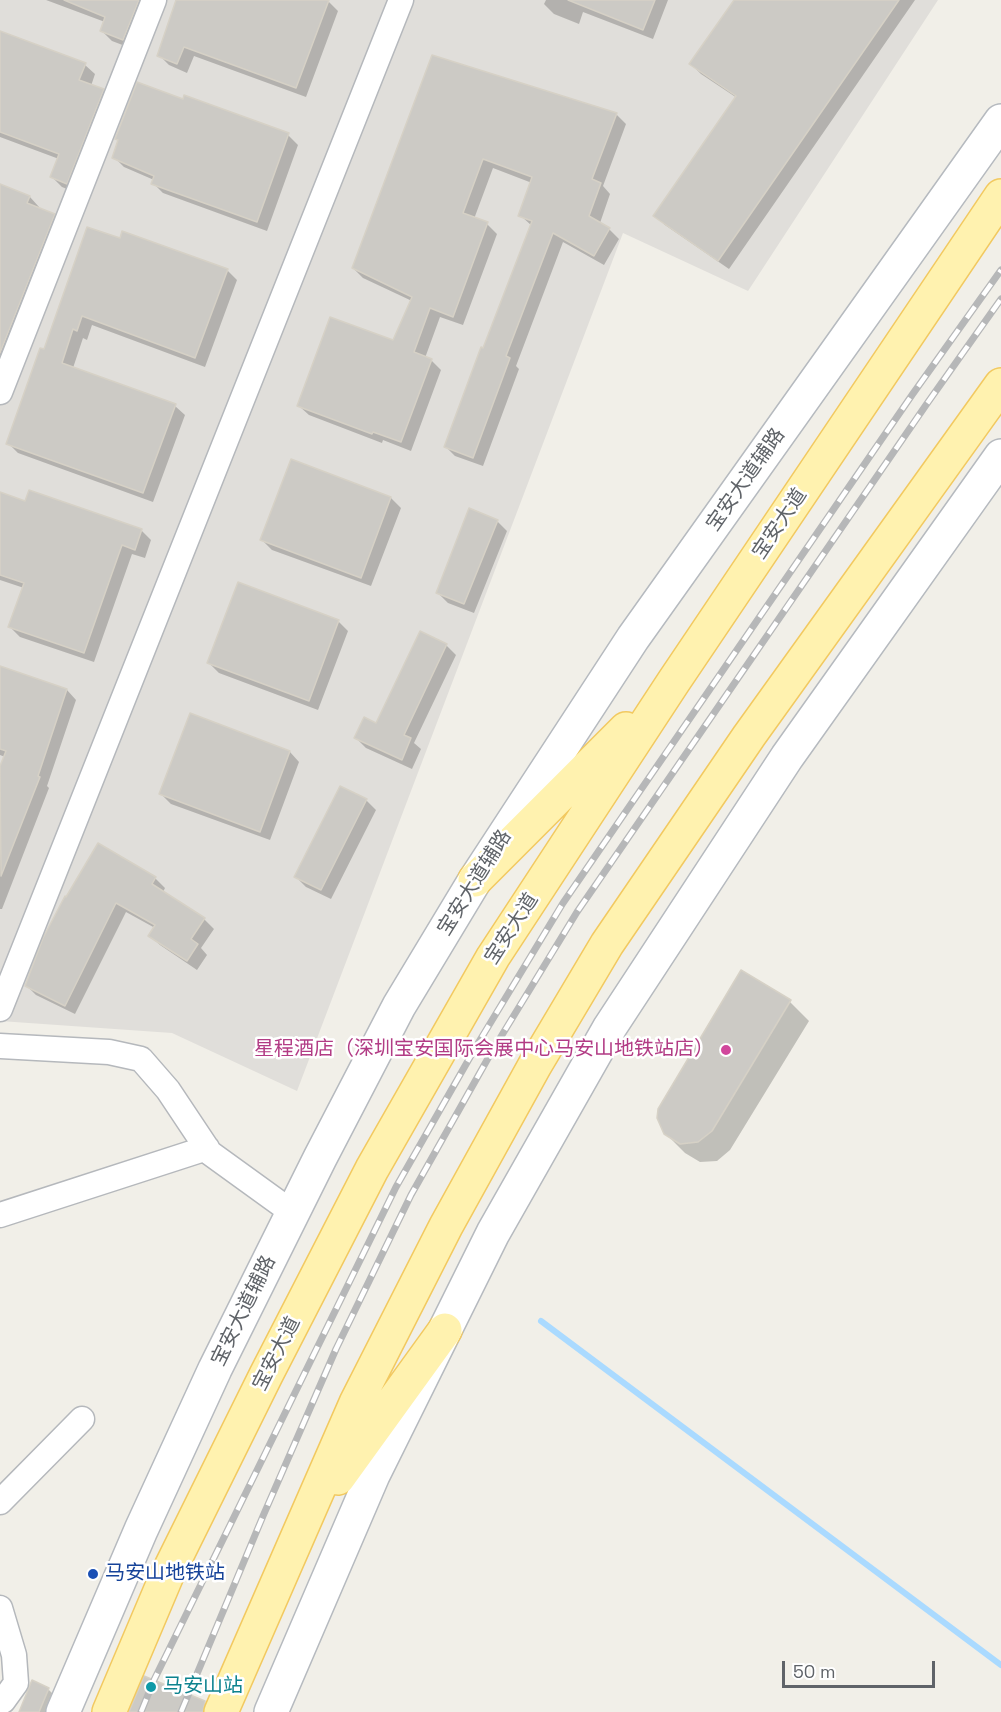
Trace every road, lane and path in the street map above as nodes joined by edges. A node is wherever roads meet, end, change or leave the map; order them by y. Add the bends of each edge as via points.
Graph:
1 (154, 0) edge
2 (401, 0) edge
3 (1001, 121) edge
4 (1001, 196) edge
5 (1001, 385) edge
6 (0, 392) edge
7 (1001, 456) edge
8 (674, 681) junction
9 (475, 880) junction
10 (0, 1009) edge
11 (0, 1046) edge
12 (207, 1148) junction
13 (293, 1213) junction
14 (0, 1215) edge
15 (445, 1330) junction
16 (82, 1419) dead end
17 (0, 1502) edge
18 (298, 1532) junction
19 (0, 1608) edge
20 (0, 1702) edge
21 (63, 1712) edge
22 (109, 1712) edge
23 (221, 1712) edge
24 (271, 1712) edge

1 - 6 street
2 - 10 street
3 - 9 main road, 宝安大道辅路 via 633,638
4 - 8 main road, 宝安大道
5 - 18 main road via 749,736 607,944 446,1226 356,1403
7 - 15 main road via 787,757 610,1028 493,1233
8 - 9 main road
8 - 22 main road, 宝安大道 via 493,957 372,1169 167,1575
9 - 13 main road, 宝安大道辅路 via 399,1006
11 - 12 street via 109,1052 141,1059 168,1090
12 - 13 street
12 - 14 street
13 - 21 main road, 宝安大道辅路 via 215,1369
15 - 18 main road
15 - 24 main road via 373,1475
16 - 17 street
18 - 23 main road
19 - 20 street via 14,1655 16,1683

